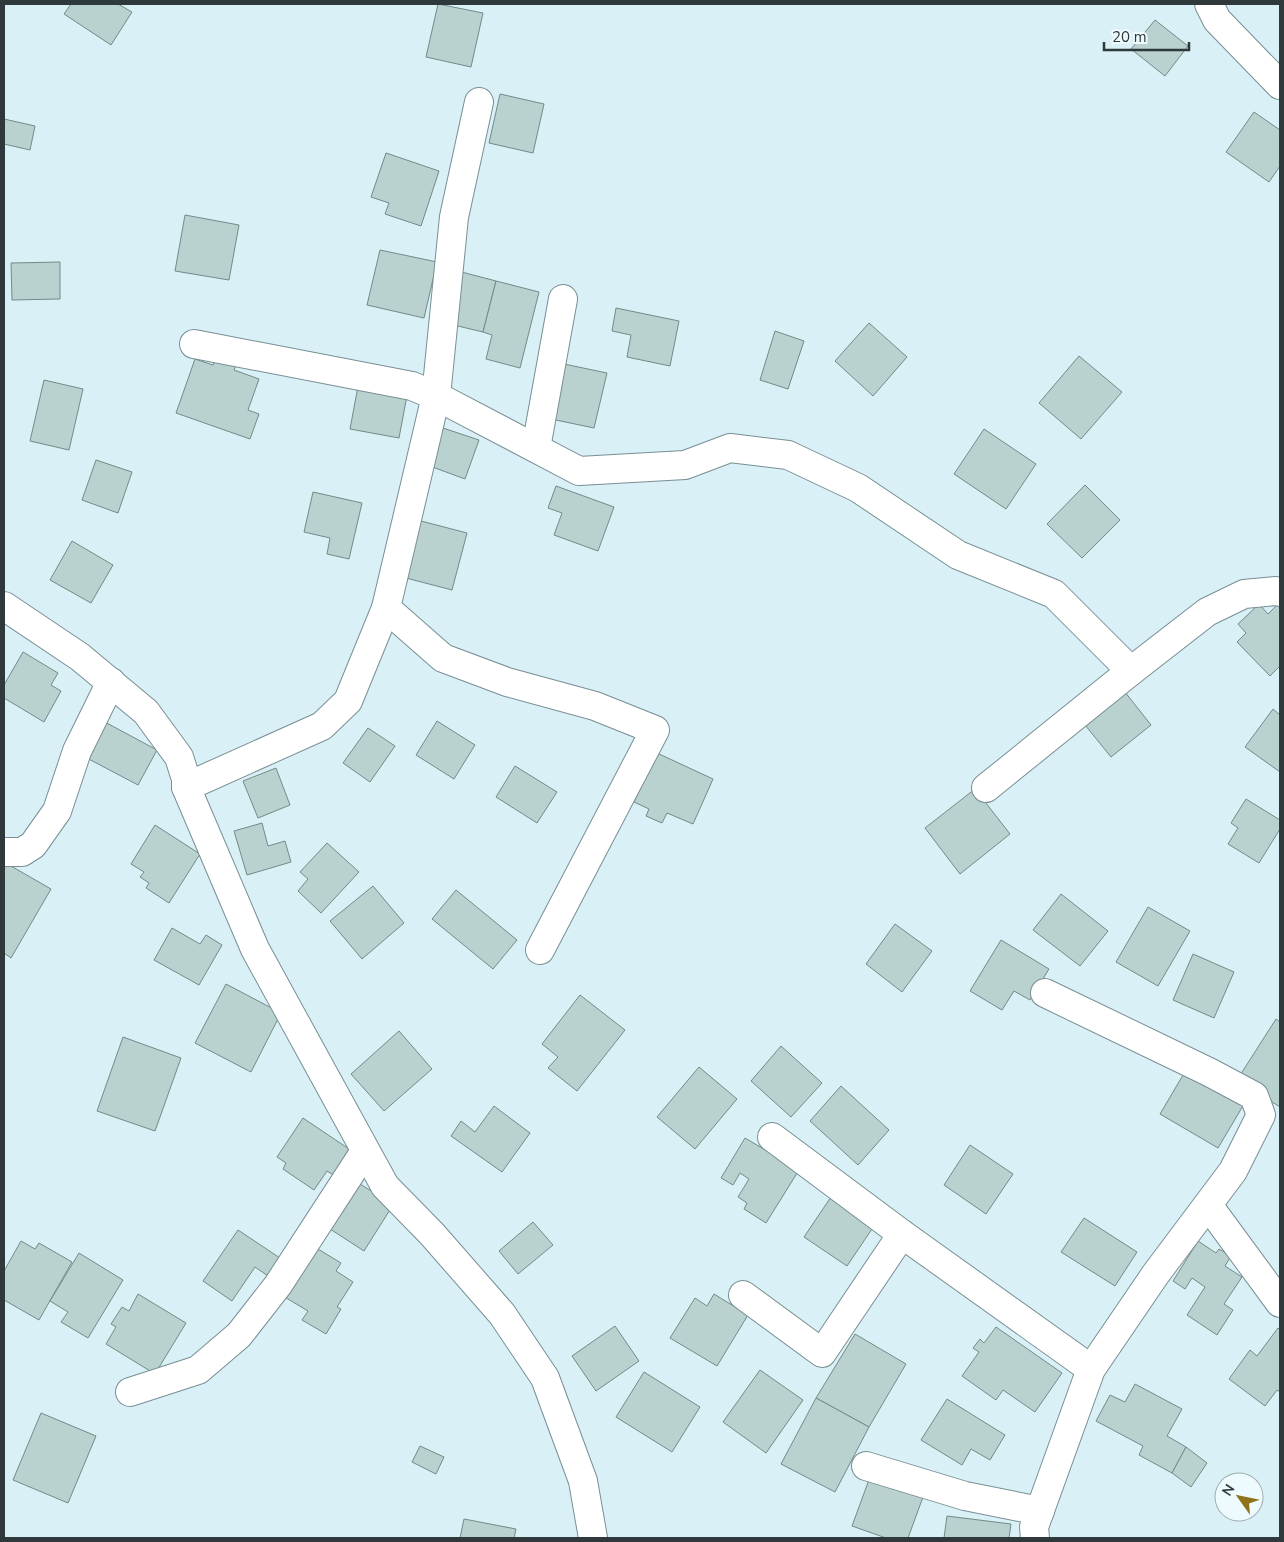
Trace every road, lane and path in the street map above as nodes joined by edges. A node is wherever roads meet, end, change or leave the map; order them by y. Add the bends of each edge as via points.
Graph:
1 (1209, 4) edge
2 (1280, 85) edge
3 (479, 102) dead end
4 (564, 299) dead end
5 (194, 344) dead end
6 (436, 396) junction
7 (536, 448) junction
8 (1280, 592) edge
9 (4, 606) edge
10 (386, 608) junction
11 (1131, 671) junction
12 (111, 682) junction
13 (186, 787) junction
14 (986, 788) dead end
15 (4, 852) edge
16 (540, 950) dead end
17 (1045, 992) dead end
18 (772, 1137) dead end
19 (365, 1151) junction
20 (1208, 1205) junction
21 (902, 1234) junction
22 (743, 1296) dead end
23 (1280, 1303) edge
24 (1091, 1369) junction
25 (130, 1392) dead end
26 (866, 1466) dead end
27 (1040, 1510) junction
28 (593, 1538) edge
29 (1035, 1538) edge

1 - 2 street via 1216,20
3 - 6 street via 454,217
4 - 7 street
5 - 6 street via 412,386
6 - 7 street
6 - 10 street
7 - 11 street via 579,471 685,465 730,448 788,455 858,488 958,556 1054,594
8 - 11 street via 1244,594 1207,612
9 - 12 street
10 - 13 street via 348,701 322,726
10 - 16 street via 443,658 507,682 594,706 655,730
11 - 14 street
12 - 13 street via 146,712 179,757
12 - 15 street via 77,750 57,810 33,846 22,852
13 - 19 street via 255,949
17 - 20 street via 1254,1096 1262,1116 1233,1171
18 - 21 street
19 - 25 street via 278,1285 239,1335 198,1370
19 - 28 street via 385,1186 502,1314 545,1378 583,1481
20 - 23 street
20 - 24 street
21 - 22 street via 822,1353
21 - 24 street
24 - 27 street
26 - 27 street via 965,1496
27 - 29 street via 1034,1527

